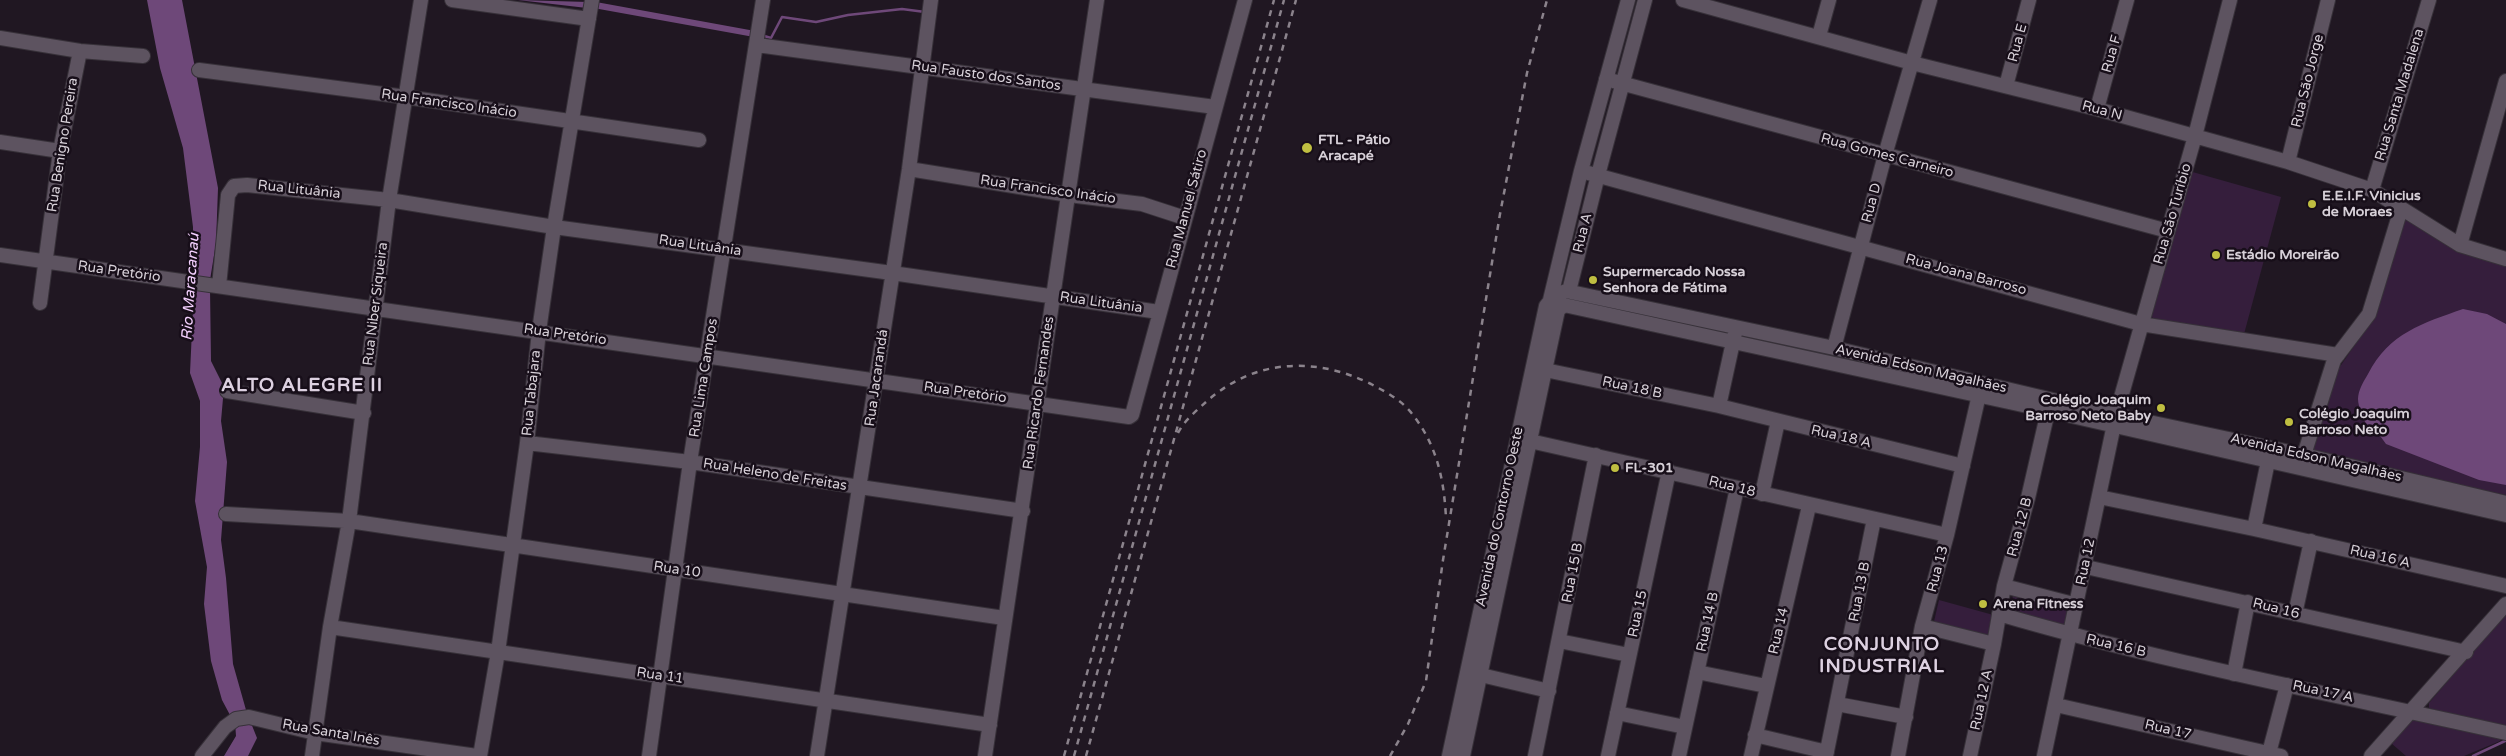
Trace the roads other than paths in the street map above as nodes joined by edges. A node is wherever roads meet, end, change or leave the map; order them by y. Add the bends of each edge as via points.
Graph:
1 (421, 0) edge
2 (452, 0) edge
3 (592, 0) edge
4 (763, 0) edge
5 (931, 0) edge
6 (1097, 0) edge
7 (1241, 0) edge
8 (1628, 0) edge
9 (1645, 0) edge
10 (1683, 0) edge
11 (1829, 0) edge
12 (1930, 0) edge
13 (2029, 0) edge
14 (2127, 0) edge
15 (2230, 0) edge
16 (2328, 0) edge
17 (2429, 0) edge
18 (1730, 5) edge
19 (589, 19) junction
20 (1819, 36) junction
21 (0, 38) edge
22 (757, 45) junction
23 (80, 51) junction
24 (143, 56) dead end
25 (1912, 62) junction
26 (921, 67) junction
27 (199, 70) dead end
28 (1606, 79) junction
29 (2506, 82) edge
30 (1622, 84) junction
31 (2006, 86) junction
32 (1083, 90) junction
33 (406, 97) junction
34 (1215, 107) junction
35 (2097, 109) junction
36 (571, 121) junction
37 (2195, 136) junction
38 (699, 140) dead end
39 (0, 142) edge
40 (60, 151) junction
41 (1885, 155) junction
42 (2288, 162) junction
43 (909, 169) junction
44 (1581, 171) junction
45 (1598, 175) junction
46 (2372, 190) junction
47 (1069, 196) junction
48 (389, 200) junction
49 (1573, 206) junction
50 (2401, 209) junction
51 (1589, 210) junction
52 (1185, 218) junction
53 (554, 227) junction
54 (1567, 228) junction
55 (1584, 232) junction
56 (2168, 232) junction
57 (2460, 245) junction
58 (1861, 246) junction
59 (724, 250) junction
60 (0, 255) edge
61 (2506, 259) edge
62 (46, 262) junction
63 (892, 273) junction
64 (219, 286) junction
65 (1052, 296) junction
66 (1570, 298) junction
67 (1550, 300) junction
68 (40, 303) dead end
69 (374, 309) junction
70 (1159, 312) junction
71 (2141, 324) junction
72 (539, 331) junction
73 (1734, 336) junction
74 (1834, 348) junction
75 (709, 355) junction
76 (2338, 355) junction
77 (1545, 370) junction
78 (876, 382) junction
79 (1980, 389) junction
80 (227, 391) dead end
81 (1039, 403) junction
82 (1719, 406) junction
83 (2054, 408) junction
84 (364, 413) junction
85 (1129, 417) joint
86 (2115, 421) junction
87 (1778, 422) junction
88 (1523, 440) junction
89 (527, 443) junction
90 (1596, 455) junction
91 (2304, 455) junction
92 (2268, 461) junction
93 (690, 462) junction
94 (2342, 463) junction
95 (1963, 466) junction
96 (1669, 471) junction
97 (2336, 478) junction
98 (860, 488) junction
99 (1737, 488) junction
100 (1762, 494) junction
101 (2099, 497) junction
102 (2506, 503) edge
103 (1809, 506) junction
104 (1022, 511) junction
105 (226, 514) dead end
106 (2506, 515) edge
107 (1874, 519) junction
108 (349, 521) junction
109 (2254, 529) junction
110 (1947, 535) junction
111 (2311, 542) junction
112 (512, 546) junction
113 (1492, 551) junction
114 (1506, 553) junction
115 (2086, 567) junction
116 (677, 570) junction
117 (1488, 574) junction
118 (1502, 576) junction
119 (2004, 586) junction
120 (2506, 586) edge
121 (844, 594) junction
122 (2248, 602) junction
123 (2506, 604) edge
124 (2077, 605) junction
125 (1999, 614) junction
126 (2295, 614) junction
127 (1004, 618) junction
128 (1922, 626) junction
129 (330, 627) junction
130 (2071, 635) junction
131 (1559, 641) junction
132 (1994, 644) junction
133 (498, 652) junction
134 (2466, 652) junction
135 (1629, 655) junction
136 (1697, 672) junction
137 (2234, 674) junction
138 (1481, 675) junction
139 (660, 676) junction
140 (2287, 685) junction
141 (1766, 686) junction
142 (1548, 691) junction
143 (827, 700) junction
144 (1837, 704) junction
145 (2056, 705) junction
146 (2412, 711) junction
147 (1617, 713) junction
148 (1906, 717) junction
149 (1464, 720) junction
150 (990, 725) junction
151 (1685, 727) junction
152 (316, 733) junction
153 (2506, 733) edge
154 (1756, 735) junction
155 (1458, 750) edge
156 (1826, 754) edge
157 (2275, 755) edge
158 (202, 756) edge
159 (312, 756) edge
160 (478, 756) edge
161 (649, 756) edge
162 (817, 756) edge
163 (985, 756) edge
164 (1535, 756) edge
165 (1608, 756) edge
166 (1679, 756) edge
167 (1751, 756) edge
168 (1898, 756) edge
169 (1970, 756) edge
170 (2044, 756) edge
171 (2372, 756) edge

1 - 33 street, Rua Niber Siqueira
2 - 19 street
3 - 19 street, Rua Tabajara
4 - 22 street, Rua Lima Campos
5 - 26 street, Rua Jacarandá
6 - 32 street, Rua Ricardo Fernandes
7 - 34 street, Rua Manuel Sátiro
8 - 28 street, Avenida do Contorno Oeste
9 - 30 street, Rua A
10 - 18 street, Rua N
11 - 20 street
12 - 25 street, Rua D
13 - 31 street, Rua E
14 - 35 street, Rua F
15 - 37 street, Rua São Turíbio
16 - 42 street, Rua São Jorge
17 - 46 street, Rua Santa Madalena
18 - 20 street, Rua N
19 - 36 street, Rua Tabajara
20 - 25 street, Rua N
21 - 23 street
22 - 26 street, Rua Fausto dos Santos
22 - 59 street, Rua Lima Campos
23 - 24 street
23 - 40 street, Rua Benigno Pereira
25 - 31 street, Rua N
25 - 41 street, Rua D
26 - 32 street, Rua Fausto dos Santos
26 - 43 street, Rua Jacarandá
27 - 33 street, Rua Francisco Inácio
28 - 30 street, Rua Gomes Carneiro
28 - 44 street, Avenida do Contorno Oeste
29 - 57 street
30 - 41 street, Rua Gomes Carneiro
30 - 45 street, Rua A
31 - 35 street, Rua N
32 - 34 street, Rua Fausto dos Santos
32 - 47 street, Rua Ricardo Fernandes
33 - 36 street, Rua Francisco Inácio
33 - 48 street, Rua Niber Siqueira
34 - 52 street, Rua Manuel Sátiro
35 - 37 street, Rua N
36 - 38 street, Rua Francisco Inácio
36 - 53 street, Rua Tabajara
37 - 42 street, Rua N
37 - 56 street, Rua São Turíbio
39 - 40 street
40 - 62 street, Rua Benigno Pereira
41 - 56 street, Rua Gomes Carneiro
41 - 58 street, Rua D
42 - 46 street, Rua N
43 - 47 street, Rua Francisco Inácio
43 - 63 street, Rua Jacarandá
44 - 45 street, Rua Joana Barroso
44 - 49 street, Avenida do Contorno Oeste
45 - 51 street, Rua A
45 - 58 street, Rua Joana Barroso
46 - 50 street, Rua N
47 - 52 street, Rua Francisco Inácio via 1142,204
47 - 65 street, Rua Ricardo Fernandes
48 - 53 street, Rua Lituânia
48 - 64 street, Rua Lituânia via 234,186 228,195
48 - 69 street, Rua Niber Siqueira
49 - 51 street
49 - 54 street, Avenida do Contorno Oeste
50 - 57 street, Rua N
50 - 76 street via 2369,314
51 - 55 street, Rua A
52 - 70 street, Rua Manuel Sátiro
53 - 59 street, Rua Lituânia
53 - 72 street, Rua Tabajara
54 - 55 street
54 - 67 street, Avenida do Contorno Oeste
55 - 66 street, Rua A
56 - 71 street, Rua São Turíbio
57 - 61 street, Rua N
58 - 71 street, Rua Joana Barroso
58 - 74 street, Rua D
59 - 63 street, Rua Lituânia
59 - 75 street, Rua Lima Campos
60 - 62 street, Rua Pretório
62 - 64 street, Rua Pretório
62 - 68 street, Rua Benigno Pereira
63 - 65 street, Rua Lituânia
63 - 78 street, Rua Jacarandá
64 - 69 street, Rua Pretório
65 - 70 street, Rua Lituânia
65 - 81 street, Rua Ricardo Fernandes
66 - 67 street via 1559,293
66 - 73 street, Avenida Edson Magalhães
66 - 77 street, Avenida do Contorno Oeste via 1559,308
67 - 88 street, Avenida do Contorno Oeste via 1546,306
69 - 72 street, Rua Pretório
69 - 84 street, Rua Niber Siqueira
70 - 85 street, Rua Manuel Sátiro
71 - 76 street, Rua Joana Barroso
71 - 86 street, Rua São Turíbio
72 - 75 street, Rua Pretório
72 - 89 street, Rua Tabajara
73 - 74 street, Avenida Edson Magalhães
73 - 79 street, Avenida Edson Magalhães
73 - 82 street
74 - 79 street, Avenida Edson Magalhães
75 - 78 street, Rua Pretório
75 - 93 street, Rua Lima Campos
76 - 91 street
77 - 82 street, Rua 18 B
77 - 88 street, Avenida do Contorno Oeste
78 - 81 street, Rua Pretório
78 - 98 street, Rua Jacarandá
79 - 83 street, Avenida Edson Magalhães
79 - 95 street, Rua 13
80 - 84 street
81 - 85 street, Rua Pretório
81 - 104 street, Rua Ricardo Fernandes
82 - 87 street, Rua 18 A
83 - 86 street, Avenida Edson Magalhães
83 - 119 street, Rua 12 B
84 - 108 street, Rua Niber Siqueira
86 - 91 street, Avenida Edson Magalhães
86 - 92 street, Avenida Edson Magalhães
86 - 101 street, Rua 12
87 - 95 street, Rua 18 A
87 - 100 street
88 - 90 street, Rua 18
88 - 113 street, Avenida do Contorno Oeste
88 - 114 street, Avenida do Contorno Oeste
89 - 93 street, Rua Heleno de Freitas
89 - 112 street, Rua Tabajara
90 - 96 street, Rua 18
90 - 131 street, Rua 15 B
91 - 94 street, Avenida Edson Magalhães
92 - 97 street, Avenida Edson Magalhães
92 - 109 street
93 - 98 street, Rua Heleno de Freitas
93 - 116 street, Rua Lima Campos
94 - 97 street
94 - 102 street, Avenida Edson Magalhães
95 - 110 street, Rua 13
96 - 99 street, Rua 18
96 - 135 street, Rua 15
97 - 106 street, Avenida Edson Magalhães
98 - 104 street, Rua Heleno de Freitas
98 - 121 street, Rua Jacarandá
99 - 100 street, Rua 18
99 - 136 street, Rua 14 B
100 - 103 street, Rua 18
101 - 109 street
101 - 115 street, Rua 12
103 - 107 street, Rua 18
103 - 141 street, Rua 14
104 - 127 street, Rua Ricardo Fernandes
105 - 108 street, Rua 10
107 - 110 street, Rua 18
107 - 144 street, Rua 13 B
108 - 112 street, Rua 10
108 - 129 street, Rua Niber Siqueira
109 - 111 street, Rua 16 A
110 - 128 street, Rua 13
111 - 120 street, Rua 16 A
111 - 126 street
112 - 116 street, Rua 10
112 - 133 street, Rua Tabajara
113 - 114 street
113 - 117 street, Avenida do Contorno Oeste
114 - 118 street, Avenida do Contorno Oeste
115 - 122 street, Rua 16
115 - 124 street, Rua 12
116 - 121 street, Rua 10
116 - 139 street, Rua Lima Campos
117 - 118 street
117 - 149 street, Avenida do Contorno Oeste
118 - 138 street, Avenida do Contorno Oeste
119 - 124 street
119 - 125 street, Rua 12 B
121 - 127 street, Rua 10
121 - 143 street, Rua Jacarandá
122 - 126 street, Rua 16
122 - 137 street
123 - 134 street
124 - 130 street, Rua 12
125 - 130 street, Rua 16 B
125 - 132 street, Rua 12 B
126 - 134 street, Rua 16
127 - 150 street, Rua Ricardo Fernandes
128 - 132 street
128 - 148 street, Rua 13
129 - 133 street, Rua 11
129 - 152 street, Rua Niber Siqueira
130 - 137 street, Rua 16 B
130 - 145 street, Rua 12
131 - 135 street
131 - 142 street, Rua 15 B
132 - 169 street, Rua 12 A
133 - 139 street, Rua 11
133 - 160 street, Rua Tabajara
134 - 146 street
135 - 147 street, Rua 15
136 - 141 street
136 - 151 street, Rua 14 B
137 - 140 street, Rua 17 A
138 - 142 street
138 - 149 street, Avenida do Contorno Oeste
139 - 143 street, Rua 11
139 - 161 street, Rua Lima Campos
140 - 146 street, Rua 17 A
140 - 157 street
141 - 154 street, Rua 14
142 - 164 street, Rua 15 B
143 - 150 street, Rua 11
143 - 162 street, Rua Jacarandá
144 - 148 street
144 - 156 street, Rua 13 B
145 - 157 street, Rua 17
145 - 170 street, Rua 12
146 - 153 street, Rua 17 A
146 - 171 street
147 - 151 street
147 - 165 street, Rua 15
148 - 168 street, Rua 13
149 - 155 street, Avenida do Contorno Oeste
150 - 163 street, Rua Ricardo Fernandes
151 - 166 street, Rua 14 B
152 - 158 street, Rua Santa Inês via 245,717 225,726
152 - 159 street, Rua Niber Siqueira
152 - 160 street, Rua Santa Inês
154 - 156 street
154 - 167 street, Rua 14

